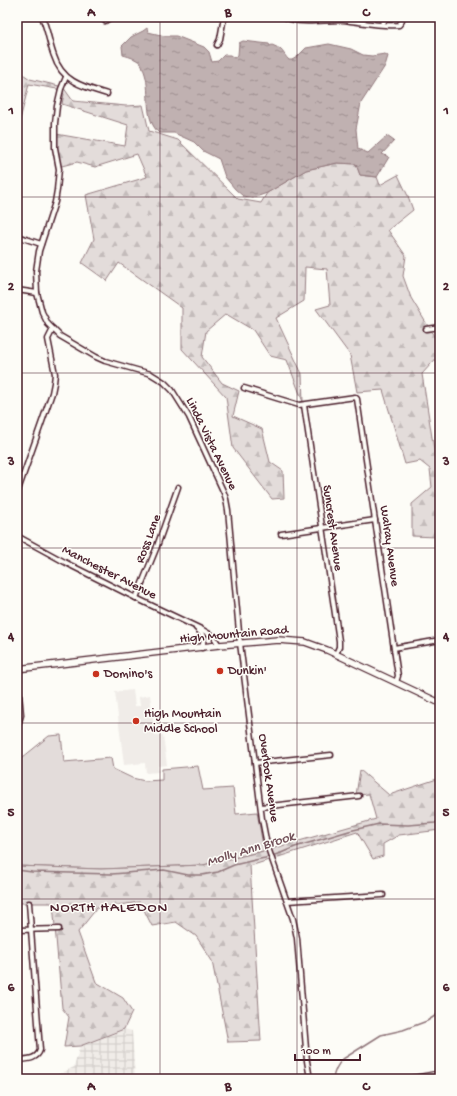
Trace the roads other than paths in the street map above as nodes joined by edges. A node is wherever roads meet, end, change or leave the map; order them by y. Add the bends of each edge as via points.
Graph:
1 (42, 17) edge
2 (111, 17) edge
3 (224, 17) edge
4 (285, 17) edge
5 (387, 17) edge
6 (401, 17) edge
7 (105, 22) dead end
8 (382, 24) junction
9 (217, 45) dead end
10 (66, 77) junction
11 (107, 94) dead end
12 (17, 236) edge
13 (41, 244) junction
14 (17, 290) edge
15 (37, 293) junction
16 (440, 327) edge
17 (53, 329) junction
18 (426, 329) dead end
19 (244, 388) dead end
20 (304, 405) junction
21 (178, 487) dead end
22 (17, 493) edge
23 (375, 520) junction
24 (322, 528) junction
25 (281, 534) dead end
26 (17, 536) edge
27 (136, 598) junction
28 (193, 625) junction
29 (440, 640) edge
30 (240, 643) junction
31 (219, 645) junction
32 (202, 648) junction
33 (394, 648) junction
34 (336, 654) junction
35 (17, 669) edge
36 (17, 672) edge
37 (396, 682) junction
38 (440, 703) edge
39 (17, 725) edge
40 (332, 755) dead end
41 (255, 763) junction
42 (359, 796) dead end
43 (261, 807) junction
44 (382, 895) dead end
45 (287, 901) junction
46 (30, 904) dead end
47 (32, 929) junction
48 (60, 929) dead end
49 (17, 930) edge
50 (17, 1060) edge
51 (440, 1074) edge
52 (310, 1079) edge
53 (411, 1079) edge

1 - 10 street via 56,64
2 - 7 street
3 - 9 street
4 - 8 street via 302,21 331,19
5 - 8 street
6 - 8 street via 399,25
10 - 11 street via 84,87
10 - 13 street, Linda Vista Avenue via 61,89 55,123 55,148 59,169 57,190
12 - 13 street
13 - 15 street, Linda Vista Avenue via 36,271
14 - 15 street
15 - 17 street, Linda Vista Avenue via 42,312
16 - 18 street
17 - 22 street via 48,339 55,374 52,393
17 - 30 street, Linda Vista Avenue via 60,336 96,357 154,376 164,382 189,416 226,499
19 - 20 street
20 - 23 street, Walray Avenue via 354,397 357,399
20 - 24 street, Suncrest Avenue
21 - 27 street, Ross Lane
23 - 24 street
23 - 33 street, Walray Avenue
24 - 25 street
24 - 34 street, Suncrest Avenue via 339,647
26 - 27 street, Manchester Avenue
27 - 28 street, Manchester Avenue
28 - 31 street, Manchester Avenue via 215,638
28 - 32 street via 203,636
29 - 33 street
30 - 31 street, High Mountain Road
30 - 34 street, High Mountain Road via 278,640 305,642
30 - 41 street, Overlook Avenue
31 - 32 street, High Mountain Road
32 - 35 street, High Mountain Road
33 - 37 street, Walray Avenue via 398,676
34 - 37 street, High Mountain Road
36 - 39 street via 21,715
37 - 38 street, High Mountain Road
40 - 41 street
41 - 43 street, Overlook Avenue
42 - 43 street
43 - 45 street, Overlook Avenue via 267,845
44 - 45 street
45 - 52 street, Overlook Avenue via 297,938
46 - 47 street
47 - 48 street
47 - 49 street
47 - 50 street via 40,1050 31,1059
51 - 53 street

